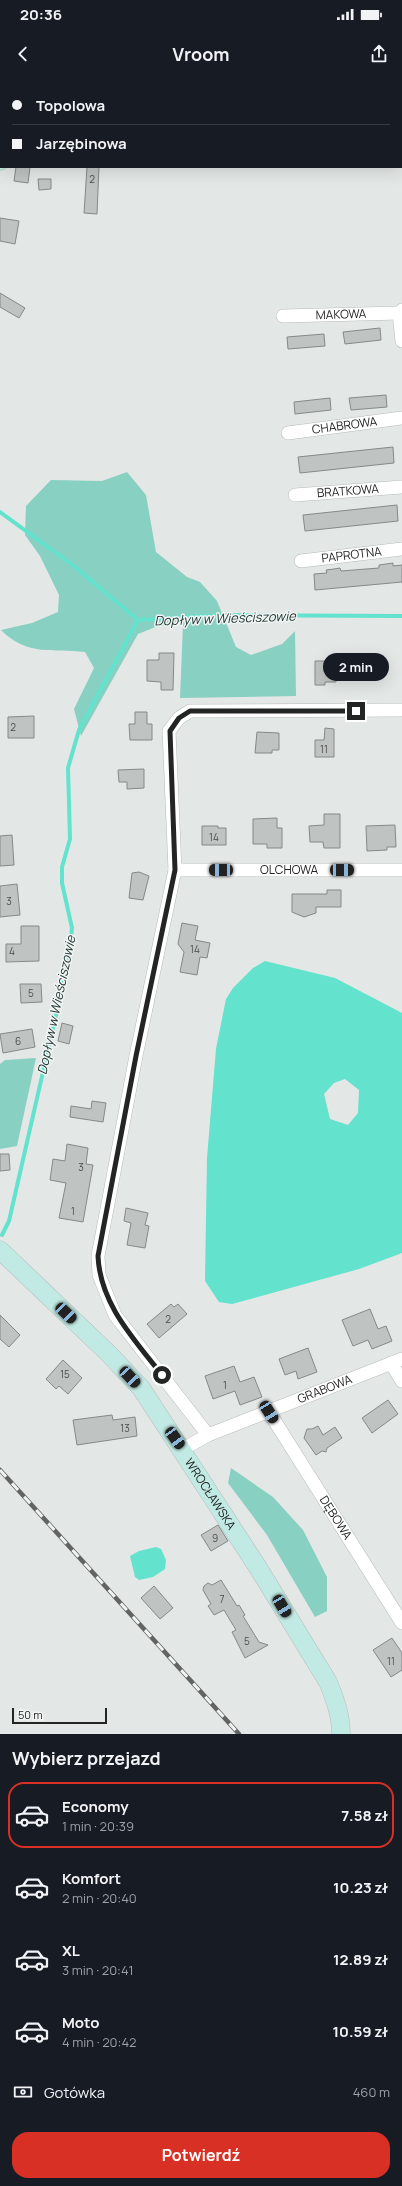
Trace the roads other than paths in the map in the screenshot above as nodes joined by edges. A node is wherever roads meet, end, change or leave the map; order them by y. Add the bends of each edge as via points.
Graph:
1 (401, 312) edge
2 (283, 316) dead end
3 (402, 341) edge
4 (402, 418) edge
5 (288, 433) dead end
6 (402, 487) edge
7 (295, 495) dead end
8 (402, 549) edge
9 (301, 561) dead end
10 (402, 710) edge
11 (175, 870) junction
12 (402, 870) edge
13 (0, 1250) edge
14 (396, 1361) edge
15 (402, 1381) edge
16 (269, 1412) junction
17 (208, 1434) junction
18 (183, 1449) junction
19 (402, 1623) edge
20 (341, 1734) edge

1 - 2 street, MAKOWA
1 - 3 street
4 - 5 street, CHABROWA
6 - 7 street, BRATKOWA
8 - 9 street, PAPROTNA
10 - 11 street via 190,711 179,718 170,731
11 - 12 street, OLCHOWA
11 - 17 street via 136,1056 98,1256 98,1275 115,1315
13 - 18 street, WROCŁAWSKA via 141,1388
14 - 15 street
14 - 16 street, GRABOWA
16 - 17 street, GRABOWA
16 - 19 street, DĘBOWA
17 - 18 street, GRABOWA
18 - 20 street, WROCŁAWSKA via 328,1682 336,1700

